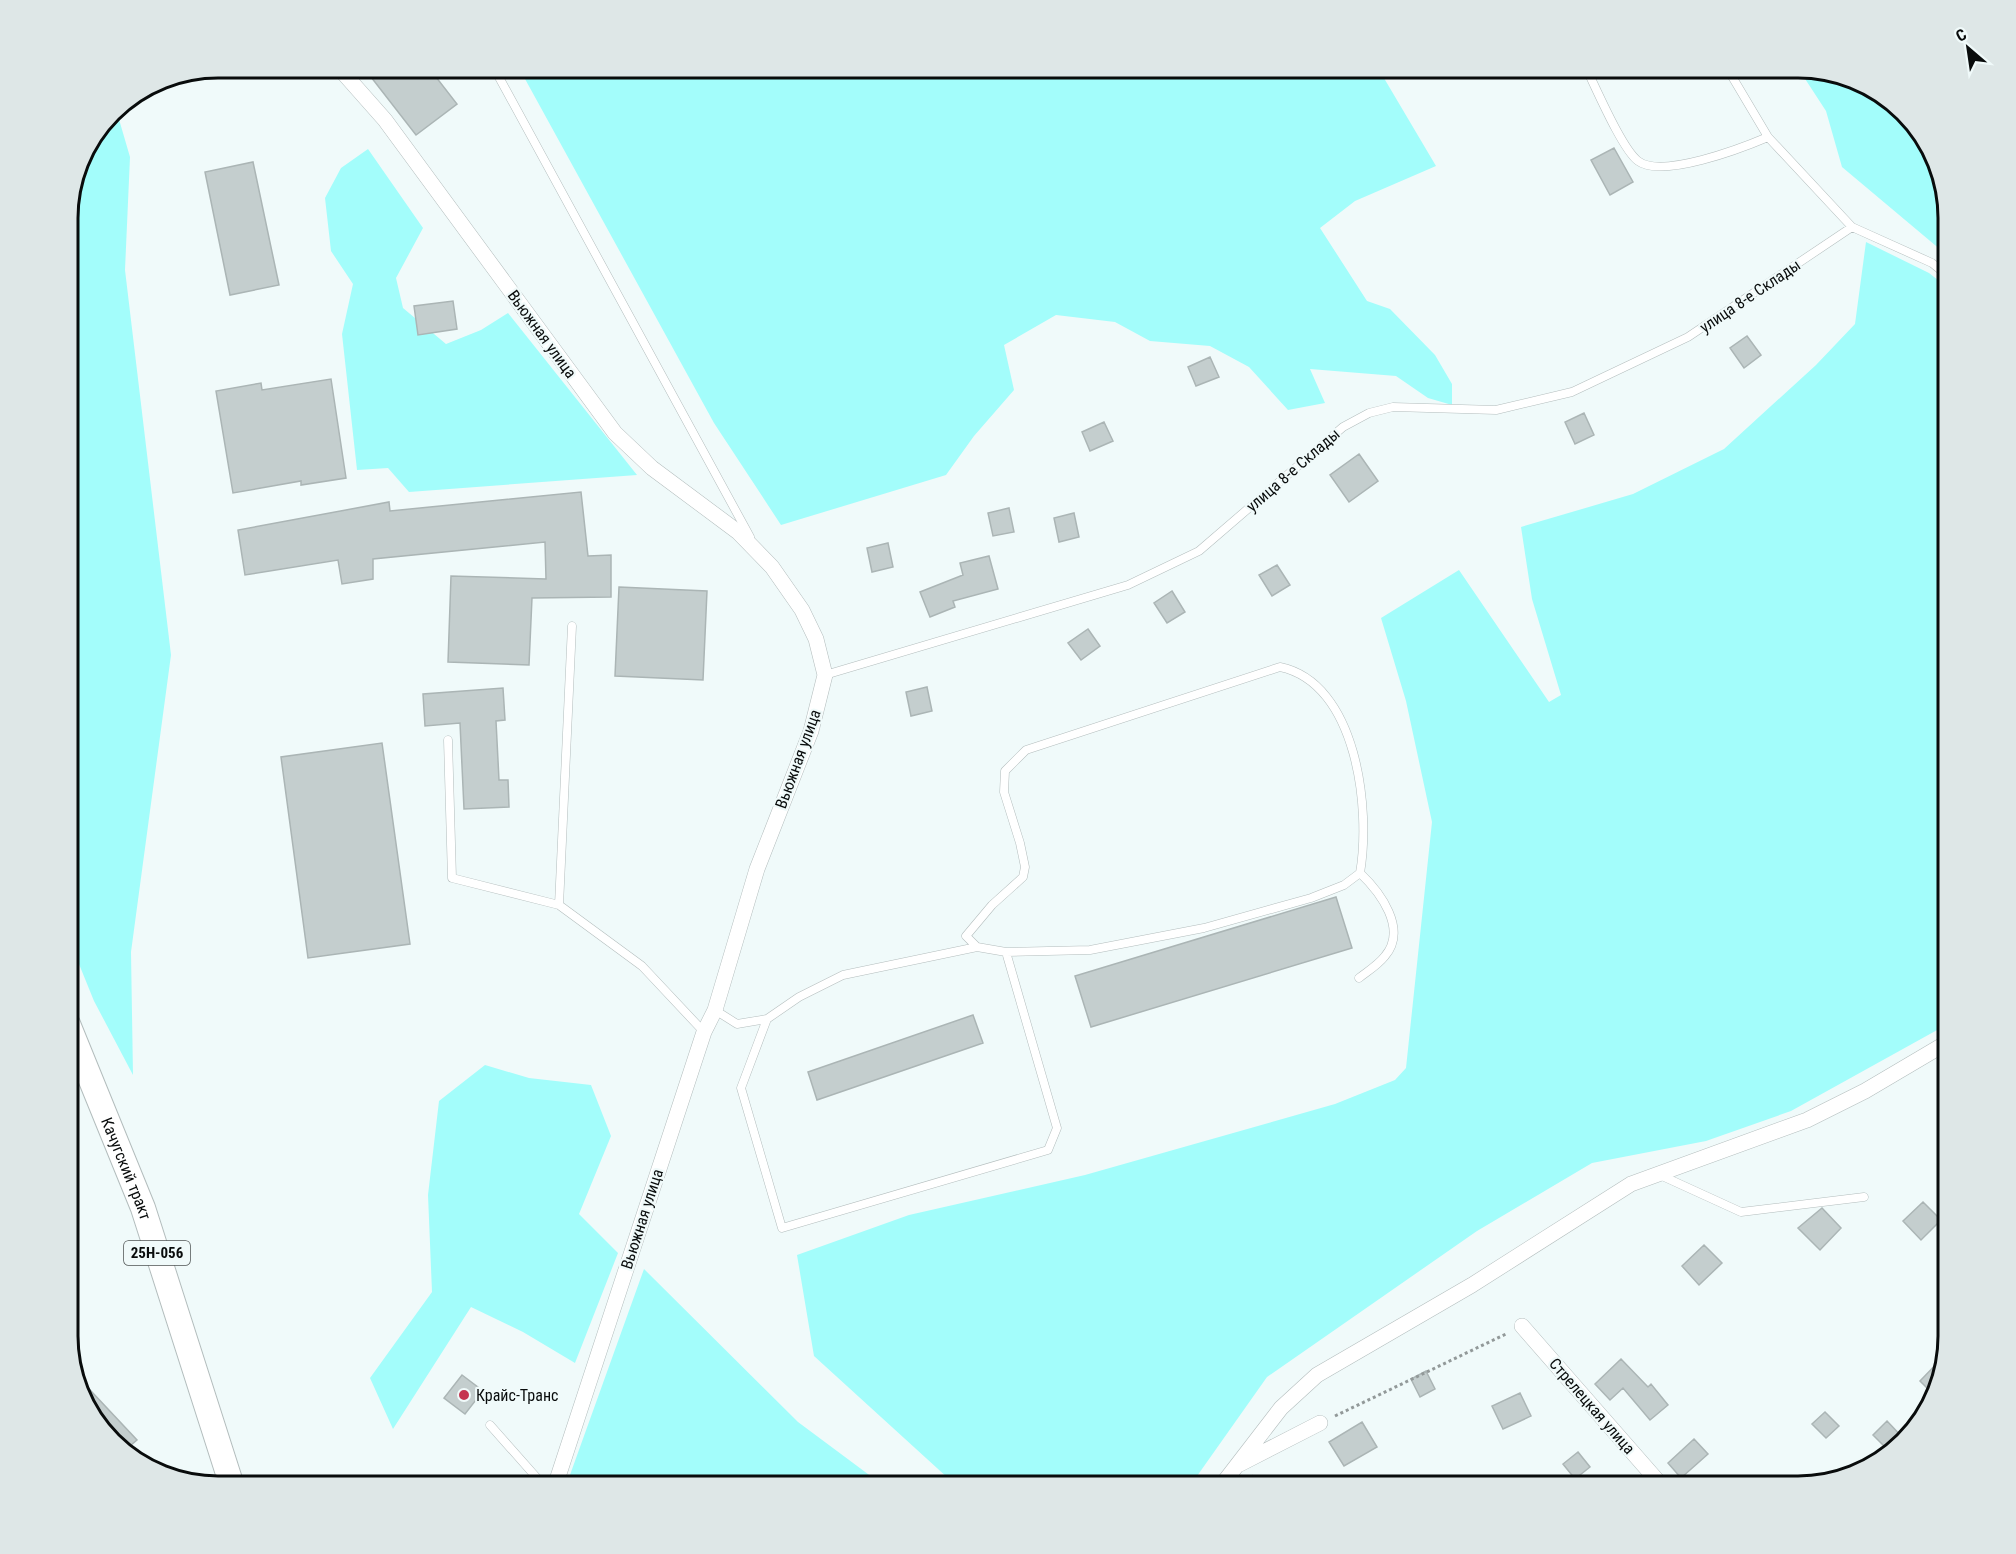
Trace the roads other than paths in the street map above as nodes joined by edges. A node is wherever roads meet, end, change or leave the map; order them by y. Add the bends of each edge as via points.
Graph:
1 (348, 78) edge
2 (499, 78) edge
3 (1591, 78) edge
4 (1733, 78) edge
5 (1768, 137) junction
6 (1852, 227) junction
7 (1938, 268) edge
8 (759, 554) junction
9 (572, 626) dead end
10 (825, 675) junction
11 (448, 740) dead end
12 (1360, 873) junction
13 (559, 905) junction
14 (977, 946) junction
15 (1006, 952) junction
16 (1359, 978) dead end
17 (715, 1010) junction
18 (768, 1019) junction
19 (704, 1032) junction
20 (1938, 1048) edge
21 (78, 1049) edge
22 (1659, 1174) junction
23 (1864, 1197) dead end
24 (1522, 1326) road end
25 (1320, 1423) road end
26 (490, 1425) dead end
27 (1235, 1467) junction
28 (229, 1476) edge
29 (535, 1476) edge
30 (558, 1476) edge
31 (1228, 1476) edge
32 (1653, 1476) edge

1 - 8 street, Вьюжная улица via 385,120 615,433 652,468 738,531
2 - 8 lane
3 - 5 lane via 1616,130 1638,161 1659,168
4 - 5 lane
5 - 6 lane
6 - 7 lane
6 - 10 lane, улица 8-е Склады via 1688,337 1572,392 1496,410 1393,407 1369,413 1343,427 1199,551 1128,585
8 - 10 street, Вьюжная улица via 802,610 816,639
9 - 13 lane
10 - 17 street, Вьюжная улица via 811,731 757,869
11 - 13 lane via 452,878
12 - 14 lane via 1365,834 1361,787 1344,725 1317,687 1297,671 1280,667 1026,750 1012,761 1005,771 1004,792 1025,867 1023,877 966,936
12 - 15 lane via 1344,885 1311,898 1204,928 1090,950
12 - 16 lane via 1388,908 1394,932 1386,955
13 - 19 lane via 642,966
14 - 15 lane
14 - 18 lane via 843,975 799,997
15 - 18 lane via 1057,1128 1048,1150 782,1228 741,1088
17 - 18 lane via 737,1024
17 - 19 street, Вьюжная улица
19 - 30 street, Вьюжная улица
20 - 22 street via 1807,1120
21 - 28 main road, Качугский тракт / 25Н-056 via 143,1208
22 - 23 lane via 1741,1212
22 - 27 street via 1631,1184 1472,1285 1317,1375 1281,1408
24 - 32 street, Стрелецкая улица
25 - 27 street
26 - 29 lane
27 - 31 street

